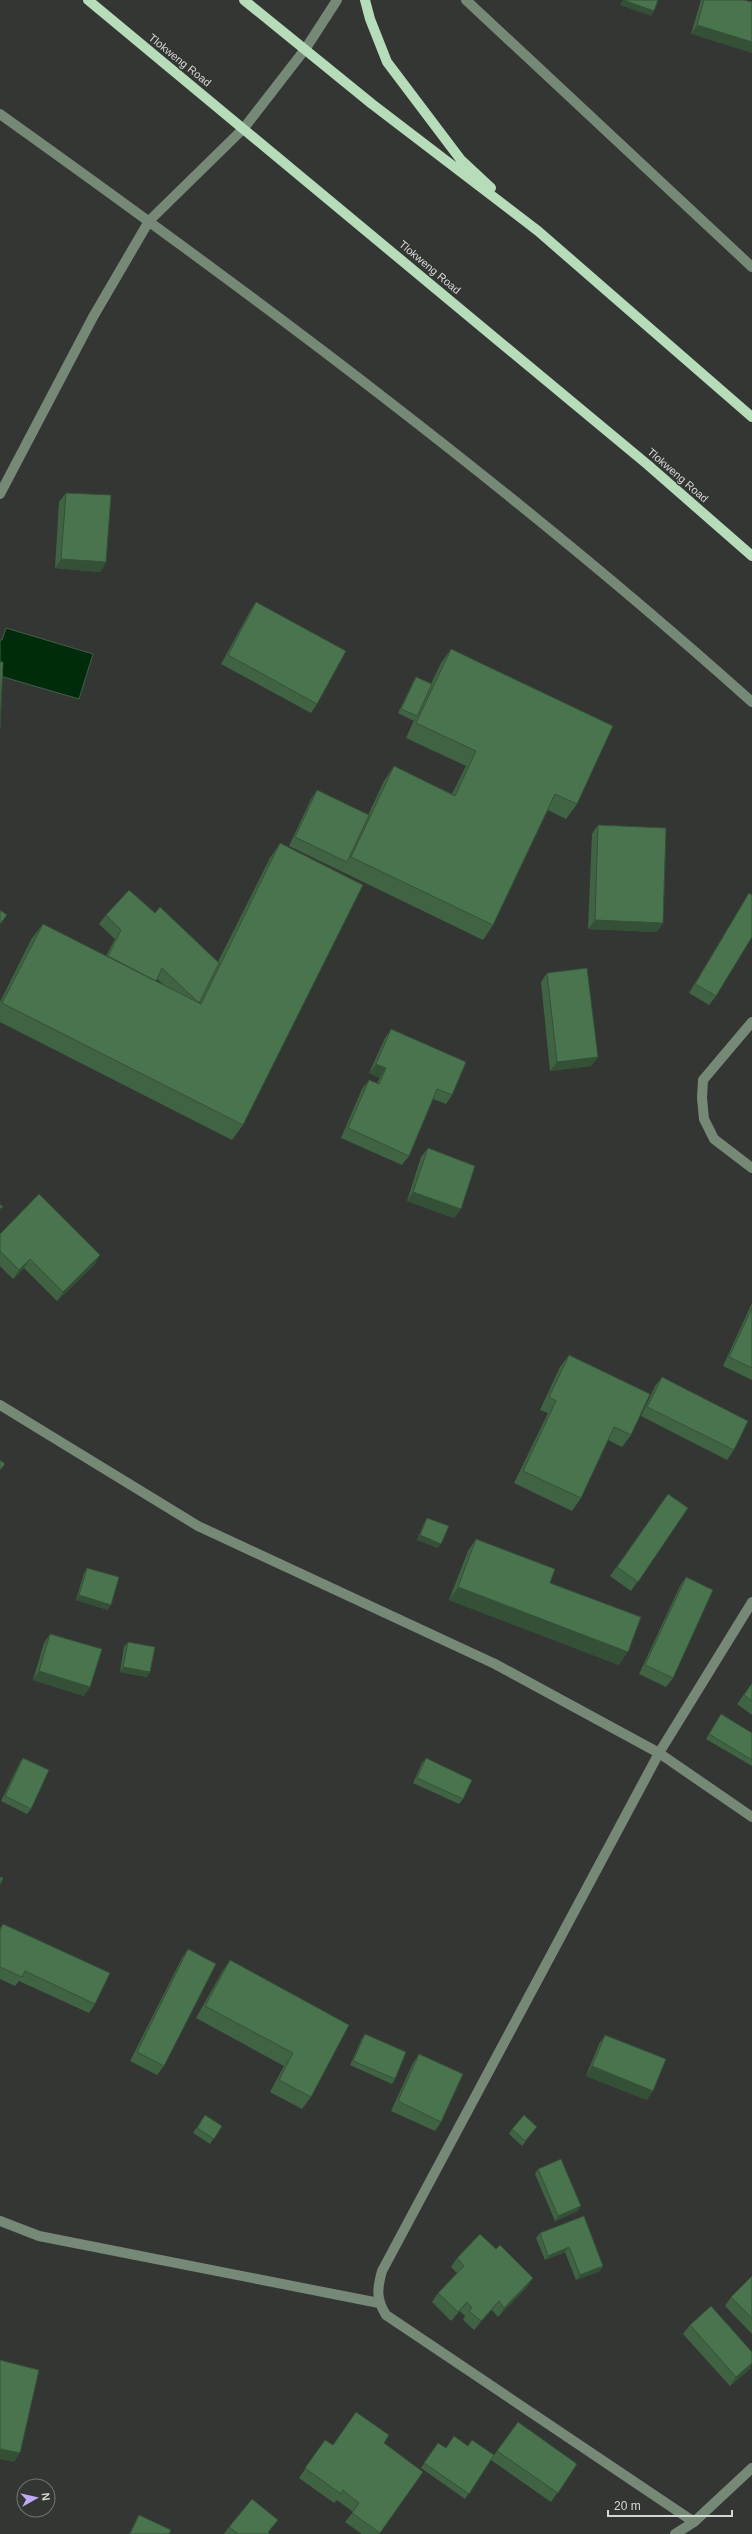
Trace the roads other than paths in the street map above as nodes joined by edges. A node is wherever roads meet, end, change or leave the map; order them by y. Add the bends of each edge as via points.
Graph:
1 (88, 0) edge
2 (244, 0) edge
3 (337, 0) edge
4 (365, 0) edge
5 (466, 0) edge
6 (306, 48) junction
7 (0, 114) edge
8 (244, 128) junction
9 (149, 221) junction
10 (538, 231) junction
11 (752, 267) edge
12 (752, 418) edge
13 (0, 494) edge
14 (752, 556) edge
15 (752, 702) edge
16 (752, 1022) edge
17 (752, 1168) edge
18 (0, 1405) edge
19 (752, 1602) edge
20 (659, 1753) junction
21 (752, 1817) edge
22 (0, 2222) edge
23 (379, 2303) junction
24 (752, 2468) edge
25 (694, 2522) junction
26 (675, 2534) edge

1 - 8 main road, Tlokweng Road
2 - 6 main road
3 - 6 street
4 - 10 main road via 387,62 416,101 461,160
5 - 11 street
6 - 8 street
6 - 10 main road via 372,104
7 - 9 street
8 - 9 street
8 - 14 main road, Tlokweng Road via 648,465
9 - 13 street via 92,317
9 - 15 street via 442,443 671,630
10 - 12 main road
16 - 17 street via 703,1080 702,1098 704,1119 714,1138
18 - 20 street via 198,1526 495,1664
19 - 20 street
20 - 21 street
20 - 23 street via 382,2271 377,2291
22 - 23 street via 39,2236
23 - 25 street via 386,2315
24 - 25 street
25 - 26 street

